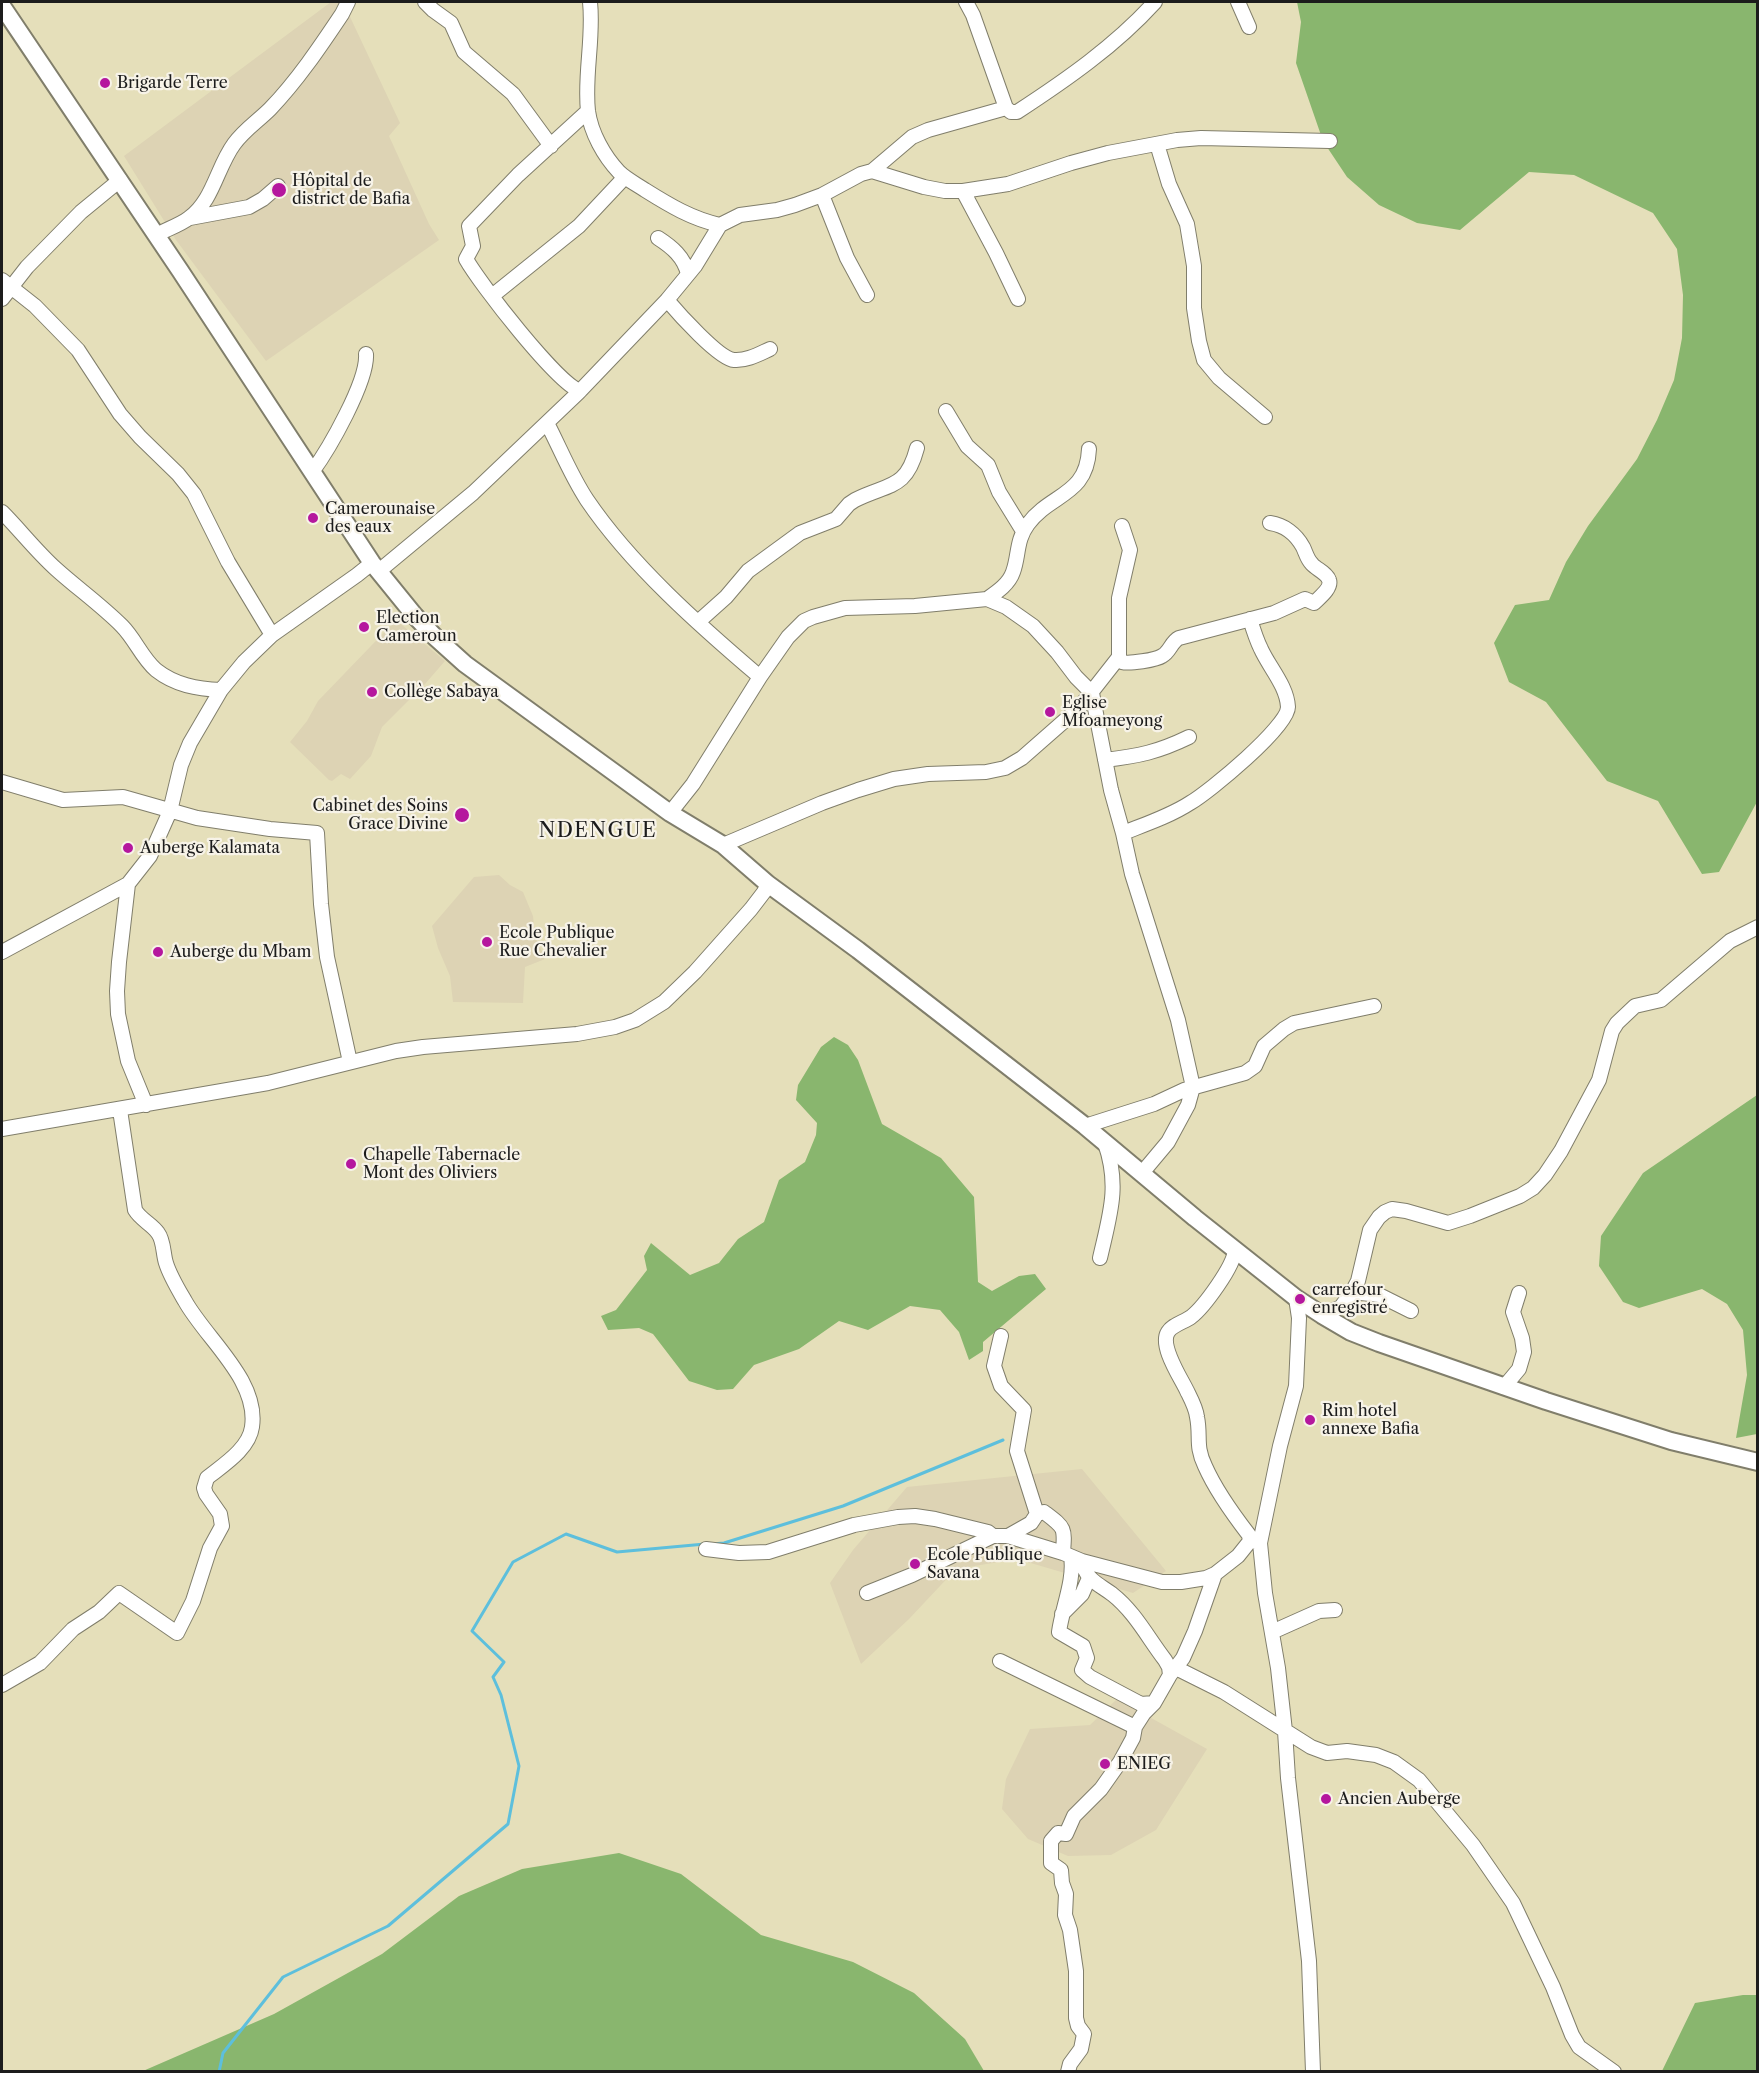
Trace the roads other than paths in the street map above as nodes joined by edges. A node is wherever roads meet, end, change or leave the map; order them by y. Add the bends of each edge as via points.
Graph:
1 (348, 2) edge
2 (425, 2) edge
3 (590, 2) edge
4 (966, 2) edge
5 (1155, 2) edge
6 (1238, 2) edge
7 (2, 6) edge
8 (1249, 27) dead end
9 (1006, 108) junction
10 (588, 111) junction
11 (1330, 141) dead end
12 (1157, 144) junction
13 (551, 146) junction
14 (872, 171) junction
15 (625, 177) junction
16 (120, 180) junction
17 (278, 186) dead end
18 (963, 191) junction
19 (822, 195) junction
20 (190, 218) junction
21 (720, 225) junction
22 (156, 235) junction
23 (658, 238) dead end
24 (688, 274) junction
25 (6, 283) edge
26 (867, 295) dead end
27 (492, 296) junction
28 (2, 298) edge
29 (1018, 299) dead end
30 (667, 300) junction
31 (770, 349) dead end
32 (366, 354) dead end
33 (580, 391) junction
34 (946, 411) dead end
35 (1265, 417) dead end
36 (547, 423) junction
37 (916, 448) dead end
38 (1089, 449) dead end
39 (312, 472) junction
40 (2, 512) edge
41 (1270, 523) dead end
42 (1122, 526) dead end
43 (1023, 531) junction
44 (376, 567) junction
45 (987, 598) junction
46 (1250, 619) junction
47 (698, 622) junction
48 (272, 635) junction
49 (1119, 657) junction
50 (760, 677) junction
51 (221, 690) junction
52 (1092, 693) junction
53 (1189, 737) dead end
54 (1105, 760) junction
55 (2, 782) edge
56 (170, 811) junction
57 (670, 813) junction
58 (1123, 833) junction
59 (723, 845) junction
60 (128, 884) junction
61 (768, 884) junction
62 (1758, 927) edge
63 (2, 952) edge
64 (1374, 1006) dead end
65 (350, 1062) junction
66 (1193, 1087) junction
67 (146, 1105) junction
68 (120, 1110) junction
69 (1085, 1126) junction
70 (2, 1129) edge
71 (1105, 1143) junction
72 (1142, 1173) junction
73 (1235, 1250) junction
74 (1100, 1258) dead end
75 (1352, 1292) junction
76 (1519, 1293) dead end
77 (1296, 1298) junction
78 (1411, 1311) dead end
79 (1322, 1315) junction
80 (1001, 1336) dead end
81 (1504, 1387) junction
82 (1758, 1462) edge
83 (1037, 1514) junction
84 (993, 1536) junction
85 (1008, 1536) junction
86 (1255, 1542) junction
87 (706, 1550) dead end
88 (1072, 1557) junction
89 (1215, 1574) junction
90 (1089, 1578) junction
91 (867, 1593) dead end
92 (1335, 1610) dead end
93 (1061, 1615) junction
94 (1272, 1632) junction
95 (1000, 1661) dead end
96 (1173, 1672) junction
97 (2, 1685) edge
98 (1154, 1703) junction
99 (1136, 1727) junction
100 (1285, 1731) junction
101 (1068, 2072) edge
102 (1313, 2072) edge
103 (1614, 2072) edge

1 - 20 street via 289,87 233,145 208,196
2 - 13 street via 451,23 464,52 513,94
3 - 10 street
4 - 9 street
5 - 9 street via 1126,32 1060,84 1017,112
6 - 8 street
7 - 16 main road
9 - 14 street via 912,137
10 - 13 street
10 - 15 street via 604,153
11 - 12 street via 1201,138
12 - 18 street via 1098,155 1008,184
12 - 35 street via 1187,224 1194,266 1194,308 1204,360
13 - 27 street via 469,226 473,246 466,260
14 - 18 street via 924,187
14 - 19 street
15 - 21 street via 692,217
15 - 27 street via 579,226
16 - 22 main road
16 - 25 street
17 - 20 street via 249,207
18 - 29 street
19 - 21 street via 777,210 740,214
19 - 26 street via 847,258
20 - 22 street
21 - 24 street
22 - 39 main road
23 - 24 street via 681,258
24 - 30 street
25 - 28 street
25 - 48 street via 55,324 78,350 120,414 194,494 228,562
27 - 33 street via 546,360
30 - 31 street via 732,360 744,360
30 - 33 street
32 - 39 street via 358,390
33 - 36 street
34 - 43 street via 967,446 988,465
36 - 44 street via 473,493
36 - 47 street via 596,512 657,583
37 - 47 street via 911,469 904,477 855,500 836,519 800,533 748,571
38 - 43 street via 1089,462 1082,477 1067,493 1038,512
39 - 44 main road
40 - 51 street via 54,567 106,609 155,669 186,686
41 - 46 street via 1284,526 1296,537 1329,583 1314,603 1305,599 1283,611
42 - 49 street via 1130,550 1119,598
43 - 45 street via 1013,572
44 - 48 street via 357,575
44 - 57 main road via 415,616 465,664
45 - 50 street via 927,606 845,608 813,616 788,637
45 - 52 street via 1033,626
46 - 49 street via 1179,638 1161,657 1128,664
46 - 58 street via 1256,639 1286,696 1288,709 1284,718 1246,759 1201,796
47 - 50 street
48 - 51 street
49 - 52 street
50 - 57 street via 693,784
51 - 56 street via 190,742
52 - 54 street
52 - 59 street via 1041,743 1005,768 894,779 822,803
53 - 54 street via 1137,757
54 - 58 street
55 - 56 street via 63,800 123,797
56 - 60 street via 150,856
56 - 65 street via 232,825 317,833 327,957
57 - 59 main road
58 - 66 street via 1178,1020
59 - 61 main road
60 - 63 street
60 - 67 street via 118,962 118,1014 128,1061
61 - 65 street via 696,972 664,1002 635,1020 577,1034 423,1047
61 - 69 main road
62 - 75 street via 1730,941 1661,1000 1635,1006 1617,1023 1599,1080 1561,1151 1533,1188 1448,1223 1406,1211 1384,1212 1370,1230
64 - 66 street via 1294,1023 1264,1046 1252,1069
65 - 67 street via 268,1083
66 - 69 street
66 - 72 street via 1168,1142
67 - 68 street
68 - 70 street
68 - 97 street via 135,1210 160,1235 166,1264 184,1300 239,1374 252,1411 252,1427 249,1440 204,1483 222,1526 177,1633 119,1593 39,1664
69 - 71 main road
71 - 72 main road
71 - 74 street via 1112,1162 1114,1188
72 - 73 main road
73 - 77 main road
73 - 86 street via 1223,1278 1189,1318 1168,1332 1166,1343 1198,1418 1200,1455 1224,1500
75 - 78 street via 1379,1295
75 - 79 street via 1341,1307
76 - 81 street via 1514,1312 1524,1352 1519,1369
77 - 79 main road
77 - 86 street via 1296,1386
79 - 81 main road via 1351,1332
80 - 83 street via 994,1366 1001,1386 1024,1410 1017,1451
81 - 82 main road via 1671,1441
83 - 85 street via 1031,1523
83 - 88 street via 1044,1512 1060,1524
84 - 85 street
84 - 87 street via 915,1516 854,1525 768,1552
84 - 91 street
85 - 88 street
86 - 89 street
86 - 94 street
88 - 89 street via 1162,1582
88 - 90 street
88 - 93 street
89 - 96 street via 1190,1644
90 - 93 street via 1082,1594
90 - 96 street via 1129,1610
92 - 94 street via 1319,1611
93 - 98 street via 1059,1632 1083,1646 1087,1658 1083,1670 1090,1677 1141,1704
94 - 100 street
95 - 99 street
96 - 98 street
96 - 100 street via 1224,1692
98 - 99 street
99 - 101 street via 1120,1762 1101,1789 1074,1816 1066,1834 1058,1833 1051,1840 1051,1863 1061,1870 1066,1894 1065,1915 1076,1971 1076,2018 1084,2034 1081,2049
100 - 102 street via 1309,1961
100 - 103 street via 1327,1753 1362,1752 1394,1761 1419,1780 1473,1845 1513,1903 1579,2047

